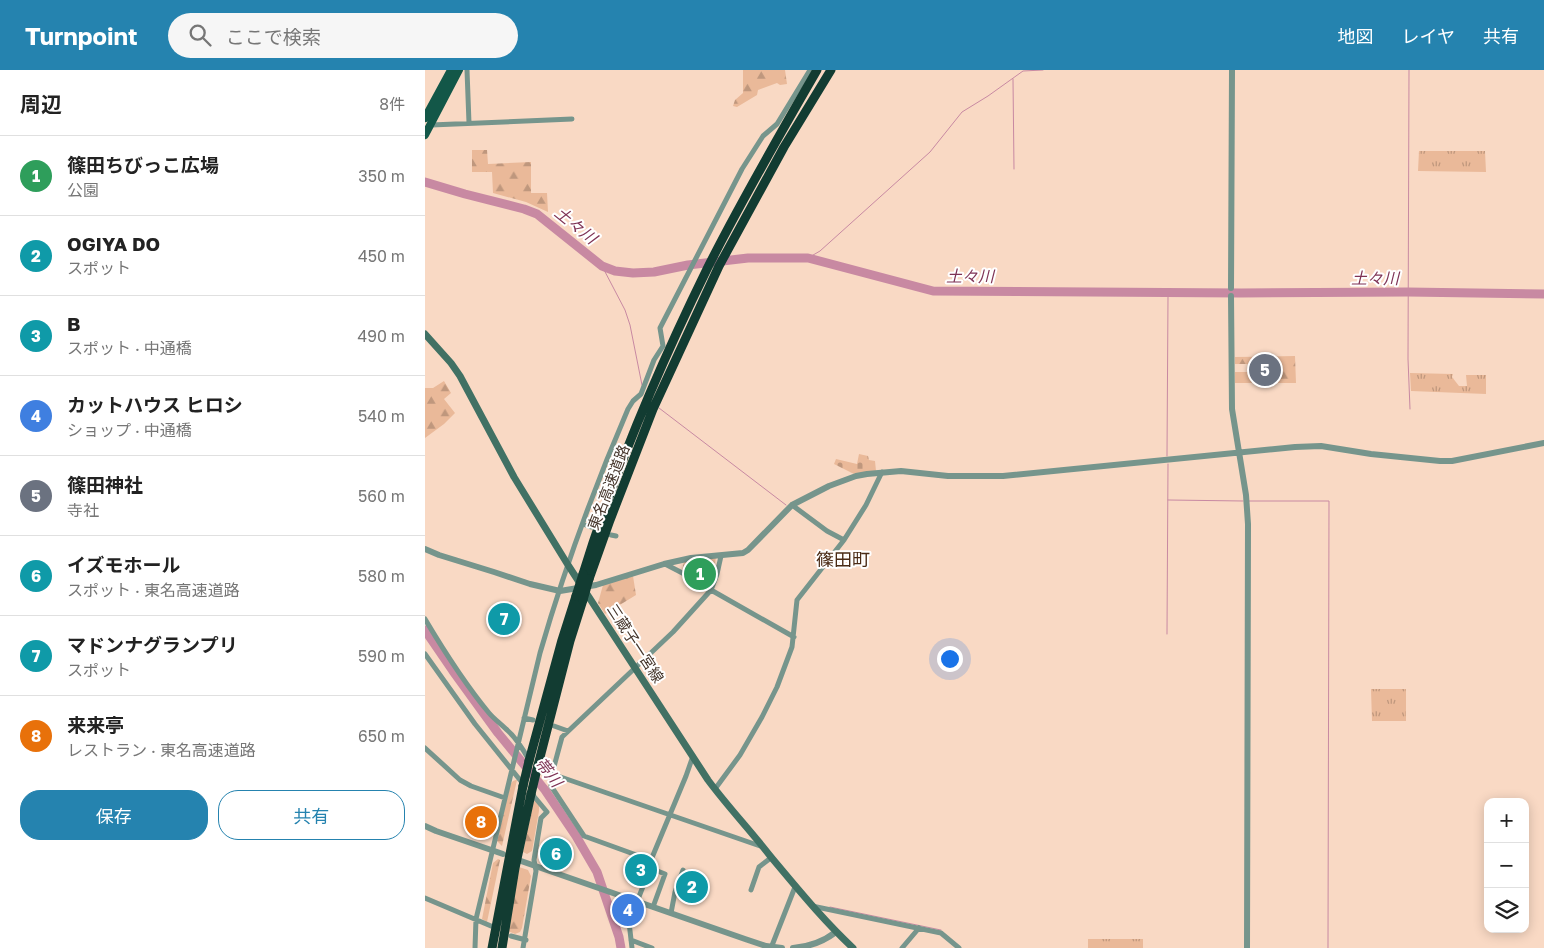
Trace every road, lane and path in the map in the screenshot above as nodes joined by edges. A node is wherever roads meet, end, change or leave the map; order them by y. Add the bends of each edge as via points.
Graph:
1 (451, 70) edge
2 (459, 70) edge
3 (467, 70) edge
4 (810, 70) edge
5 (817, 70) edge
6 (831, 70) edge
7 (1232, 70) edge
8 (425, 118) edge
9 (572, 119) dead end
10 (469, 123) junction
11 (431, 125) junction
12 (425, 135) edge
13 (1231, 288) joint
14 (1231, 296) joint
15 (425, 334) edge
16 (675, 348) junction
17 (1544, 443) edge
18 (1239, 453) junction
19 (882, 472) junction
20 (792, 505) junction
21 (583, 524) junction
22 (591, 527) dead end
23 (844, 540) junction
24 (425, 549) edge
25 (721, 556) junction
26 (568, 564) junction
27 (664, 564) junction
28 (585, 580) junction
29 (711, 590) junction
30 (560, 591) junction
31 (425, 620) edge
32 (794, 637) junction
33 (425, 654) edge
34 (635, 668) junction
35 (525, 718) junction
36 (533, 720) dead end
37 (554, 726) dead end
38 (568, 731) junction
39 (518, 744) junction
40 (425, 748) edge
41 (693, 756) junction
42 (534, 763) junction
43 (512, 768) junction
44 (552, 774) junction
45 (715, 789) junction
46 (505, 798) junction
47 (670, 815) junction
48 (425, 826) edge
49 (763, 847) junction
50 (492, 851) junction
51 (503, 854) dead end
52 (772, 857) junction
53 (651, 860) junction
54 (521, 861) dead end
55 (535, 865) junction
56 (650, 868) junction
57 (683, 870) dead end
58 (795, 887) junction
59 (751, 890) dead end
60 (425, 898) edge
61 (638, 902) junction
62 (812, 906) junction
63 (653, 907) junction
64 (671, 913) junction
65 (477, 919) junction
66 (491, 926) dead end
67 (919, 928) junction
68 (836, 932) junction
69 (511, 936) dead end
70 (525, 940) junction
71 (631, 940) junction
72 (771, 947) edge
73 (804, 947) edge
74 (475, 948) edge
75 (492, 948) edge
76 (502, 948) edge
77 (523, 948) edge
78 (632, 948) edge
79 (651, 948) edge
80 (782, 948) edge
81 (793, 948) edge
82 (853, 948) edge
83 (902, 948) edge
84 (959, 948) edge
85 (1247, 948) edge

1 - 8 main road
2 - 11 main road
3 - 10 street
4 - 21 street via 777,124 757,144 660,328 663,346 641,394 628,409
5 - 16 highway, 東名高速道路 via 713,257
6 - 16 highway, 東名高速道路 via 784,148
7 - 13 street
9 - 10 street
10 - 11 street
11 - 12 main road
13 - 14 street
14 - 18 street via 1231,394
15 - 26 main road, 三蔵子一宮線 via 460,376 514,477
16 - 28 highway, 東名高速道路
17 - 18 street via 1451,461 1321,446
18 - 19 street via 1003,476
18 - 85 street via 1248,524
19 - 20 street via 855,476
19 - 23 street
20 - 23 street
20 - 25 street via 749,550
21 - 22 street
21 - 26 street
23 - 32 street via 797,600
24 - 30 street
25 - 27 street
25 - 29 street
26 - 28 main road, 三蔵子一宮線
26 - 30 street
27 - 28 street via 596,585
27 - 29 street
28 - 30 street
28 - 34 main road, 三蔵子一宮線
28 - 42 highway, 東名高速道路, bridge via 562,640
29 - 32 street
29 - 34 street
30 - 35 street via 540,652
31 - 39 street via 488,712
32 - 45 street via 777,687 762,717
33 - 43 street via 475,724
34 - 38 street
34 - 41 main road, 三蔵子一宮線
35 - 36 street
35 - 39 street
37 - 38 street
38 - 44 street via 562,737
39 - 42 street
39 - 43 street
40 - 46 street via 460,780
41 - 45 main road, 三蔵子一宮線
41 - 47 street
42 - 75 highway, 東名高速道路, bridge via 523,786
42 - 76 highway, 東名高速道路, bridge
43 - 46 street
43 - 55 street via 547,812 541,818
44 - 47 street
44 - 53 street via 551,786 584,836
45 - 49 main road, 三蔵子一宮線
46 - 50 street
47 - 49 street
47 - 53 street
48 - 50 street
49 - 52 main road, 三蔵子一宮線
50 - 51 street
50 - 65 street
52 - 58 main road, 三蔵子一宮線
52 - 59 street via 759,867
53 - 56 street
54 - 55 street
55 - 61 street
55 - 70 street
56 - 61 street
56 - 63 street via 665,874
57 - 64 street
58 - 62 main road, 三蔵子一宮線
58 - 72 street
60 - 65 street
61 - 63 street
61 - 71 street via 629,922
62 - 67 street
62 - 68 main road, 三蔵子一宮線
63 - 64 street
64 - 72 street
65 - 66 street
65 - 74 street
67 - 83 street
67 - 84 street via 941,933
68 - 73 street
68 - 82 main road, 三蔵子一宮線
69 - 70 street
70 - 77 street
71 - 78 street
71 - 79 street
72 - 80 street
73 - 81 street

